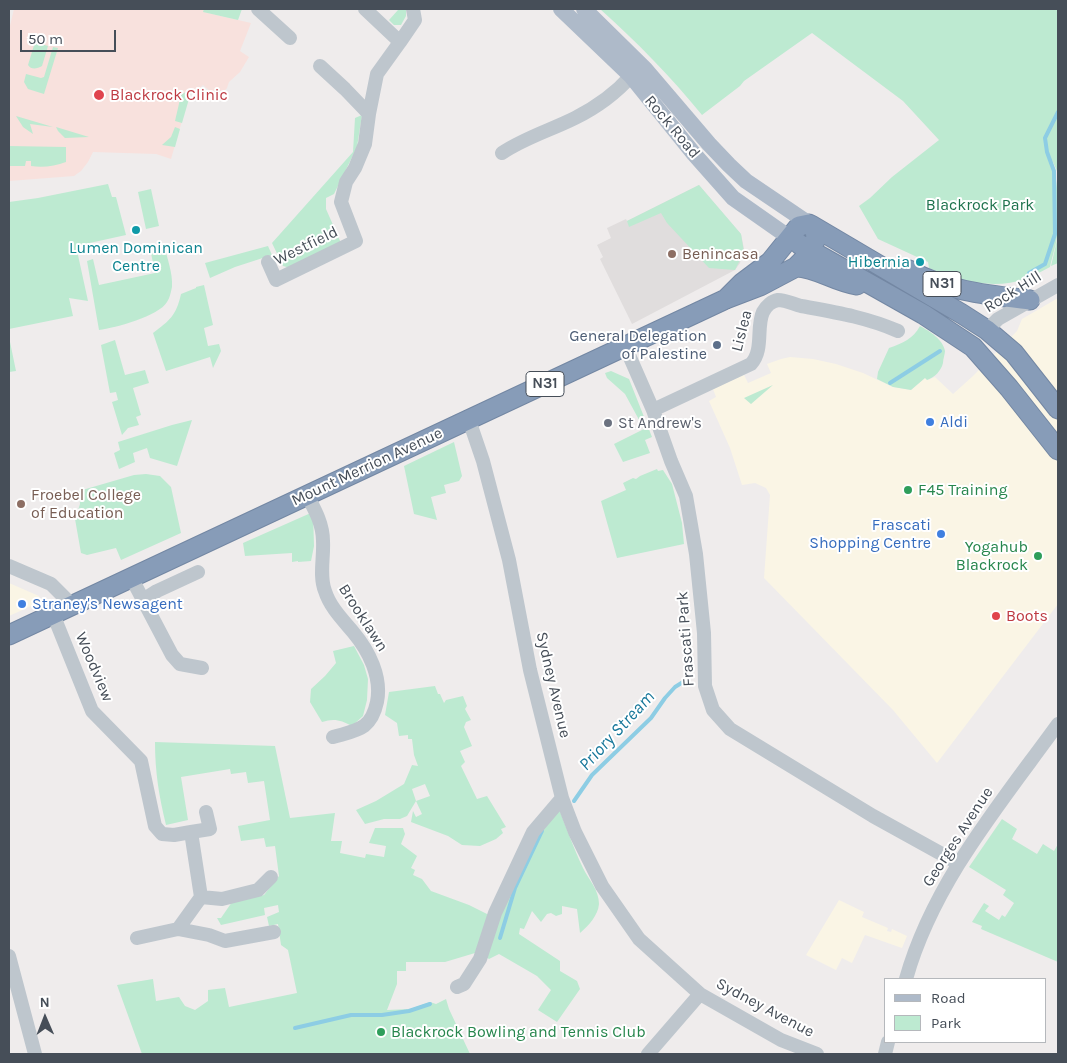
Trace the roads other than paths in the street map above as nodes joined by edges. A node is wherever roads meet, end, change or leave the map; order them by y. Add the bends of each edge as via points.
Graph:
1 (258, 9) edge
2 (365, 9) edge
3 (413, 9) edge
4 (562, 9) edge
5 (584, 9) edge
6 (290, 38) dead end
7 (400, 42) junction
8 (320, 66) dead end
9 (631, 76) junction
10 (369, 114) junction
11 (502, 153) dead end
12 (811, 225) junction
13 (790, 238) junction
14 (809, 250) junction
15 (859, 253) junction
16 (268, 262) dead end
17 (796, 267) junction
18 (1058, 285) edge
19 (875, 288) junction
20 (726, 299) junction
21 (1030, 300) junction
22 (987, 330) junction
23 (898, 331) dead end
24 (625, 346) junction
25 (973, 347) junction
26 (1058, 409) edge
27 (653, 410) junction
28 (469, 420) junction
29 (1058, 450) edge
30 (307, 495) junction
31 (9, 566) edge
32 (198, 572) dead end
33 (131, 578) junction
34 (143, 600) junction
35 (72, 605) junction
36 (53, 614) junction
37 (9, 635) edge
38 (202, 668) dead end
39 (1058, 724) edge
40 (333, 736) dead end
41 (562, 798) junction
42 (206, 812) dead end
43 (190, 832) junction
44 (958, 863) junction
45 (270, 877) dead end
46 (200, 896) junction
47 (178, 929) junction
48 (274, 932) dead end
49 (136, 938) dead end
50 (9, 956) edge
51 (906, 978) edge
52 (460, 988) dead end
53 (700, 994) junction
54 (35, 1054) edge
55 (648, 1054) edge
56 (817, 1054) edge

1 - 6 street
2 - 7 street
3 - 7 street via 415,20
4 - 9 main road, Rock Road
5 - 12 main road, Rock Road via 645,69 734,170
7 - 10 street via 377,74
8 - 10 street
9 - 11 street via 611,95 577,117
9 - 13 main road, Rock Road via 733,198
10 - 16 street, Westfield via 365,144 346,182 341,202 356,242 276,280
12 - 13 highway, Mount Merrion Avenue / N31 via 799,226
12 - 14 highway, Mount Merrion Avenue / N31 via 816,236
12 - 15 highway, N31
13 - 14 highway, N31
13 - 20 highway, Mount Merrion Avenue / N31 via 770,262
14 - 17 highway, Mount Merrion Avenue / N31
14 - 19 highway, N31
15 - 21 highway, N31 via 890,260 919,276 961,290
15 - 22 highway, N31
17 - 19 highway via 809,268 843,283
17 - 20 highway, Mount Merrion Avenue / N31
18 - 21 street, Rock Hill
19 - 25 highway, N31
20 - 24 highway, Mount Merrion Avenue / N31
21 - 22 street, Rock Hill via 998,319
22 - 25 highway
22 - 26 highway, N31 via 1014,353
23 - 27 street, Lislea via 844,314 778,300 770,303 763,312 756,355 751,364
24 - 27 street, Frascati Park
24 - 28 highway, Mount Merrion Avenue / N31
25 - 29 highway, N31
27 - 44 street, Frascati Park via 686,496 704,633 705,686 713,710 730,729 873,816
28 - 30 highway, Mount Merrion Avenue / N31
28 - 41 street, Sydney Avenue via 509,560 530,670
30 - 33 highway, Mount Merrion Avenue / N31
30 - 40 street, Brooklawn via 321,523 324,589 339,617 361,642 377,680 375,712 369,722 357,731
31 - 35 street via 51,584
32 - 34 street
33 - 34 street
33 - 35 highway, Mount Merrion Avenue / N31
34 - 38 street via 172,655 180,664
35 - 36 highway, Mount Merrion Avenue / N31
36 - 37 highway, Mount Merrion Avenue / N31
36 - 43 street, Woodview via 92,711 141,762 156,826 162,834
39 - 44 street, Georges Avenue
41 - 52 street via 533,832 500,904 482,960
41 - 53 street, Sydney Avenue via 575,832 608,897 640,940
42 - 43 street, Woodview via 210,828
43 - 46 street
44 - 51 street, Georges Avenue via 915,947
45 - 46 street via 258,890 222,899
46 - 47 street
47 - 48 street via 225,941
47 - 49 street
50 - 54 street
53 - 55 street
53 - 56 street, Sydney Avenue via 781,1040

